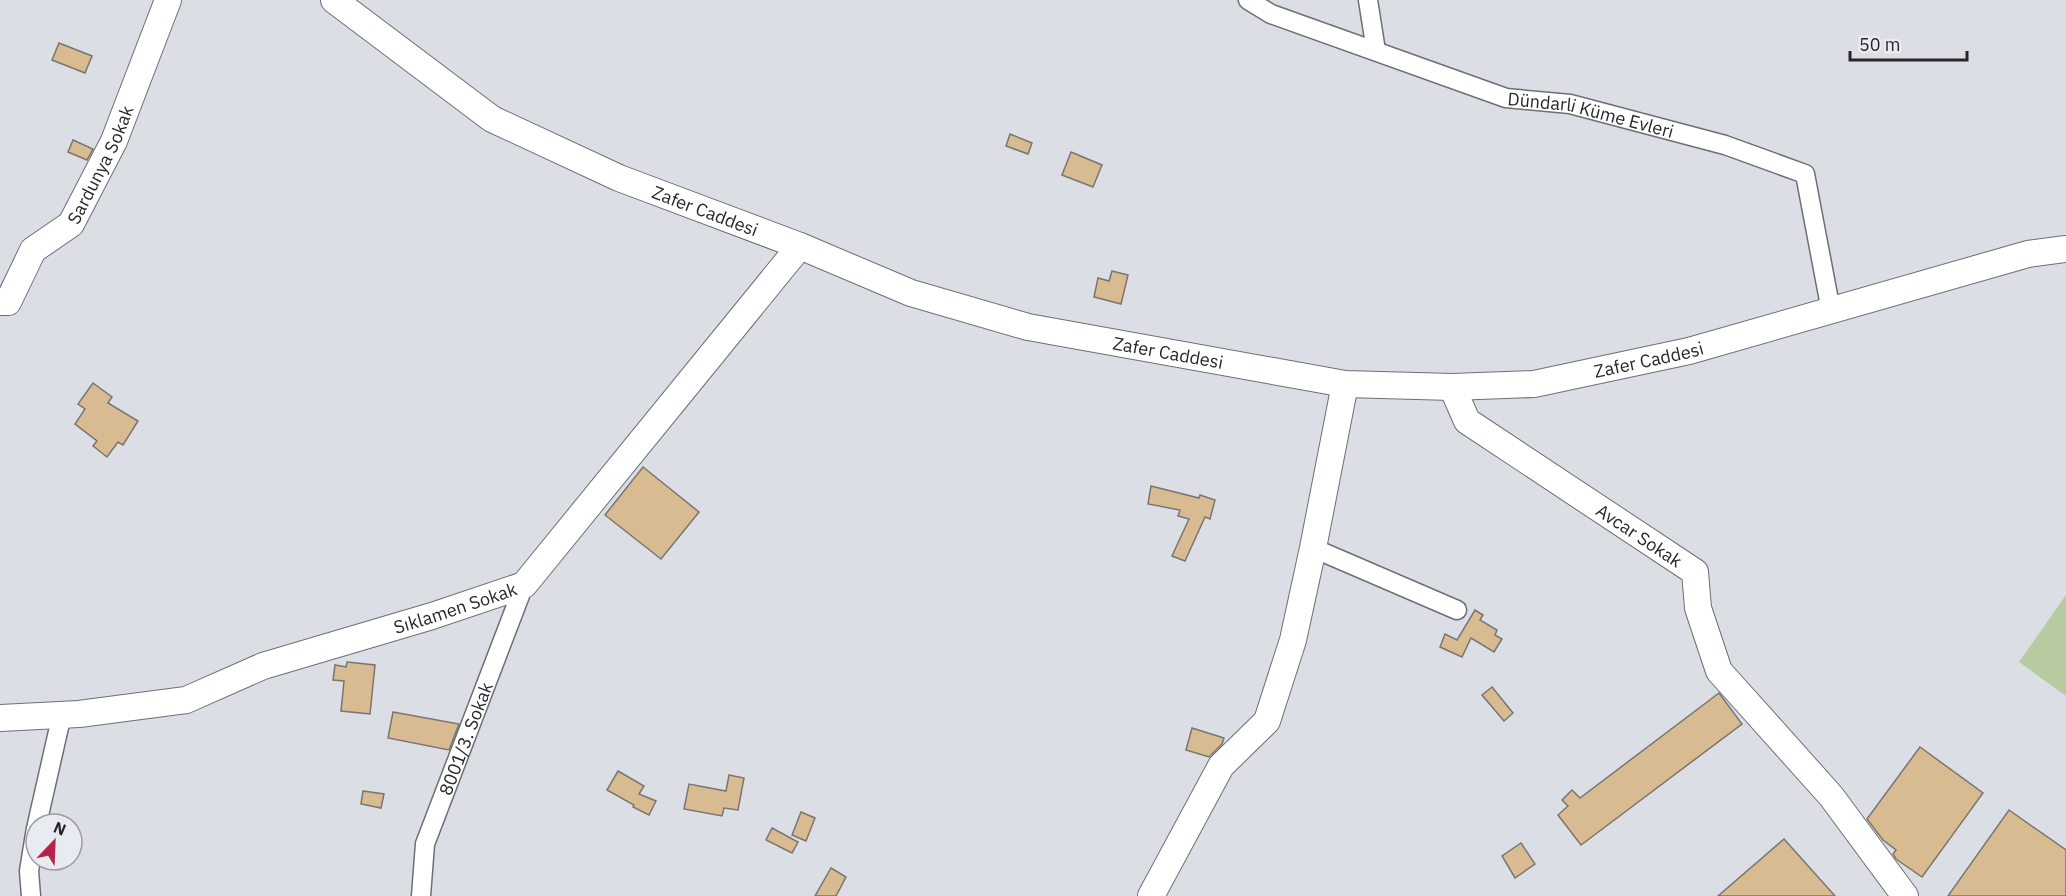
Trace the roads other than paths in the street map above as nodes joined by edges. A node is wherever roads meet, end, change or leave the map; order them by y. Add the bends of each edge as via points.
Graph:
1 (168, 0) edge
2 (334, 0) edge
3 (1248, 0) edge
4 (1368, 0) edge
5 (1376, 51) junction
6 (800, 246) junction
7 (2066, 249) edge
8 (0, 302) edge
9 (1831, 311) junction
10 (1345, 384) junction
11 (1452, 387) junction
12 (1313, 548) junction
13 (524, 585) junction
14 (1457, 610) dead end
15 (62, 714) junction
16 (0, 718) edge
17 (39, 812) edge
18 (29, 872) edge
19 (31, 896) edge
20 (421, 896) edge
21 (1151, 896) edge
22 (1905, 896) edge

1 - 8 street, Sardunya Sokak via 114,141 72,224 33,250 8,302
2 - 6 street, Zafer Caddesi via 492,119 619,178
3 - 5 street, Dündarli Küme Evleri via 1271,15
4 - 5 street
5 - 9 street, Dündarli Küme Evleri via 1506,98 1570,104 1725,145 1805,174
6 - 10 street, Zafer Caddesi via 911,293 1028,327
6 - 13 street, Sıklamen Sokak
7 - 9 street, Zafer Caddesi via 2028,254
9 - 11 street, Zafer Caddesi via 1689,351 1534,384
10 - 11 street, Zafer Caddesi
10 - 12 street
11 - 22 street, Avcar Sokak via 1467,422 1695,572 1698,608 1719,671 1831,796
12 - 14 street
12 - 21 street via 1293,640 1267,721 1221,766
13 - 15 street, Sıklamen Sokak via 263,666 186,699
13 - 20 street, 8001/3. Sokak via 425,844
15 - 16 street, Sıklamen Sokak
15 - 17 street
18 - 19 street

